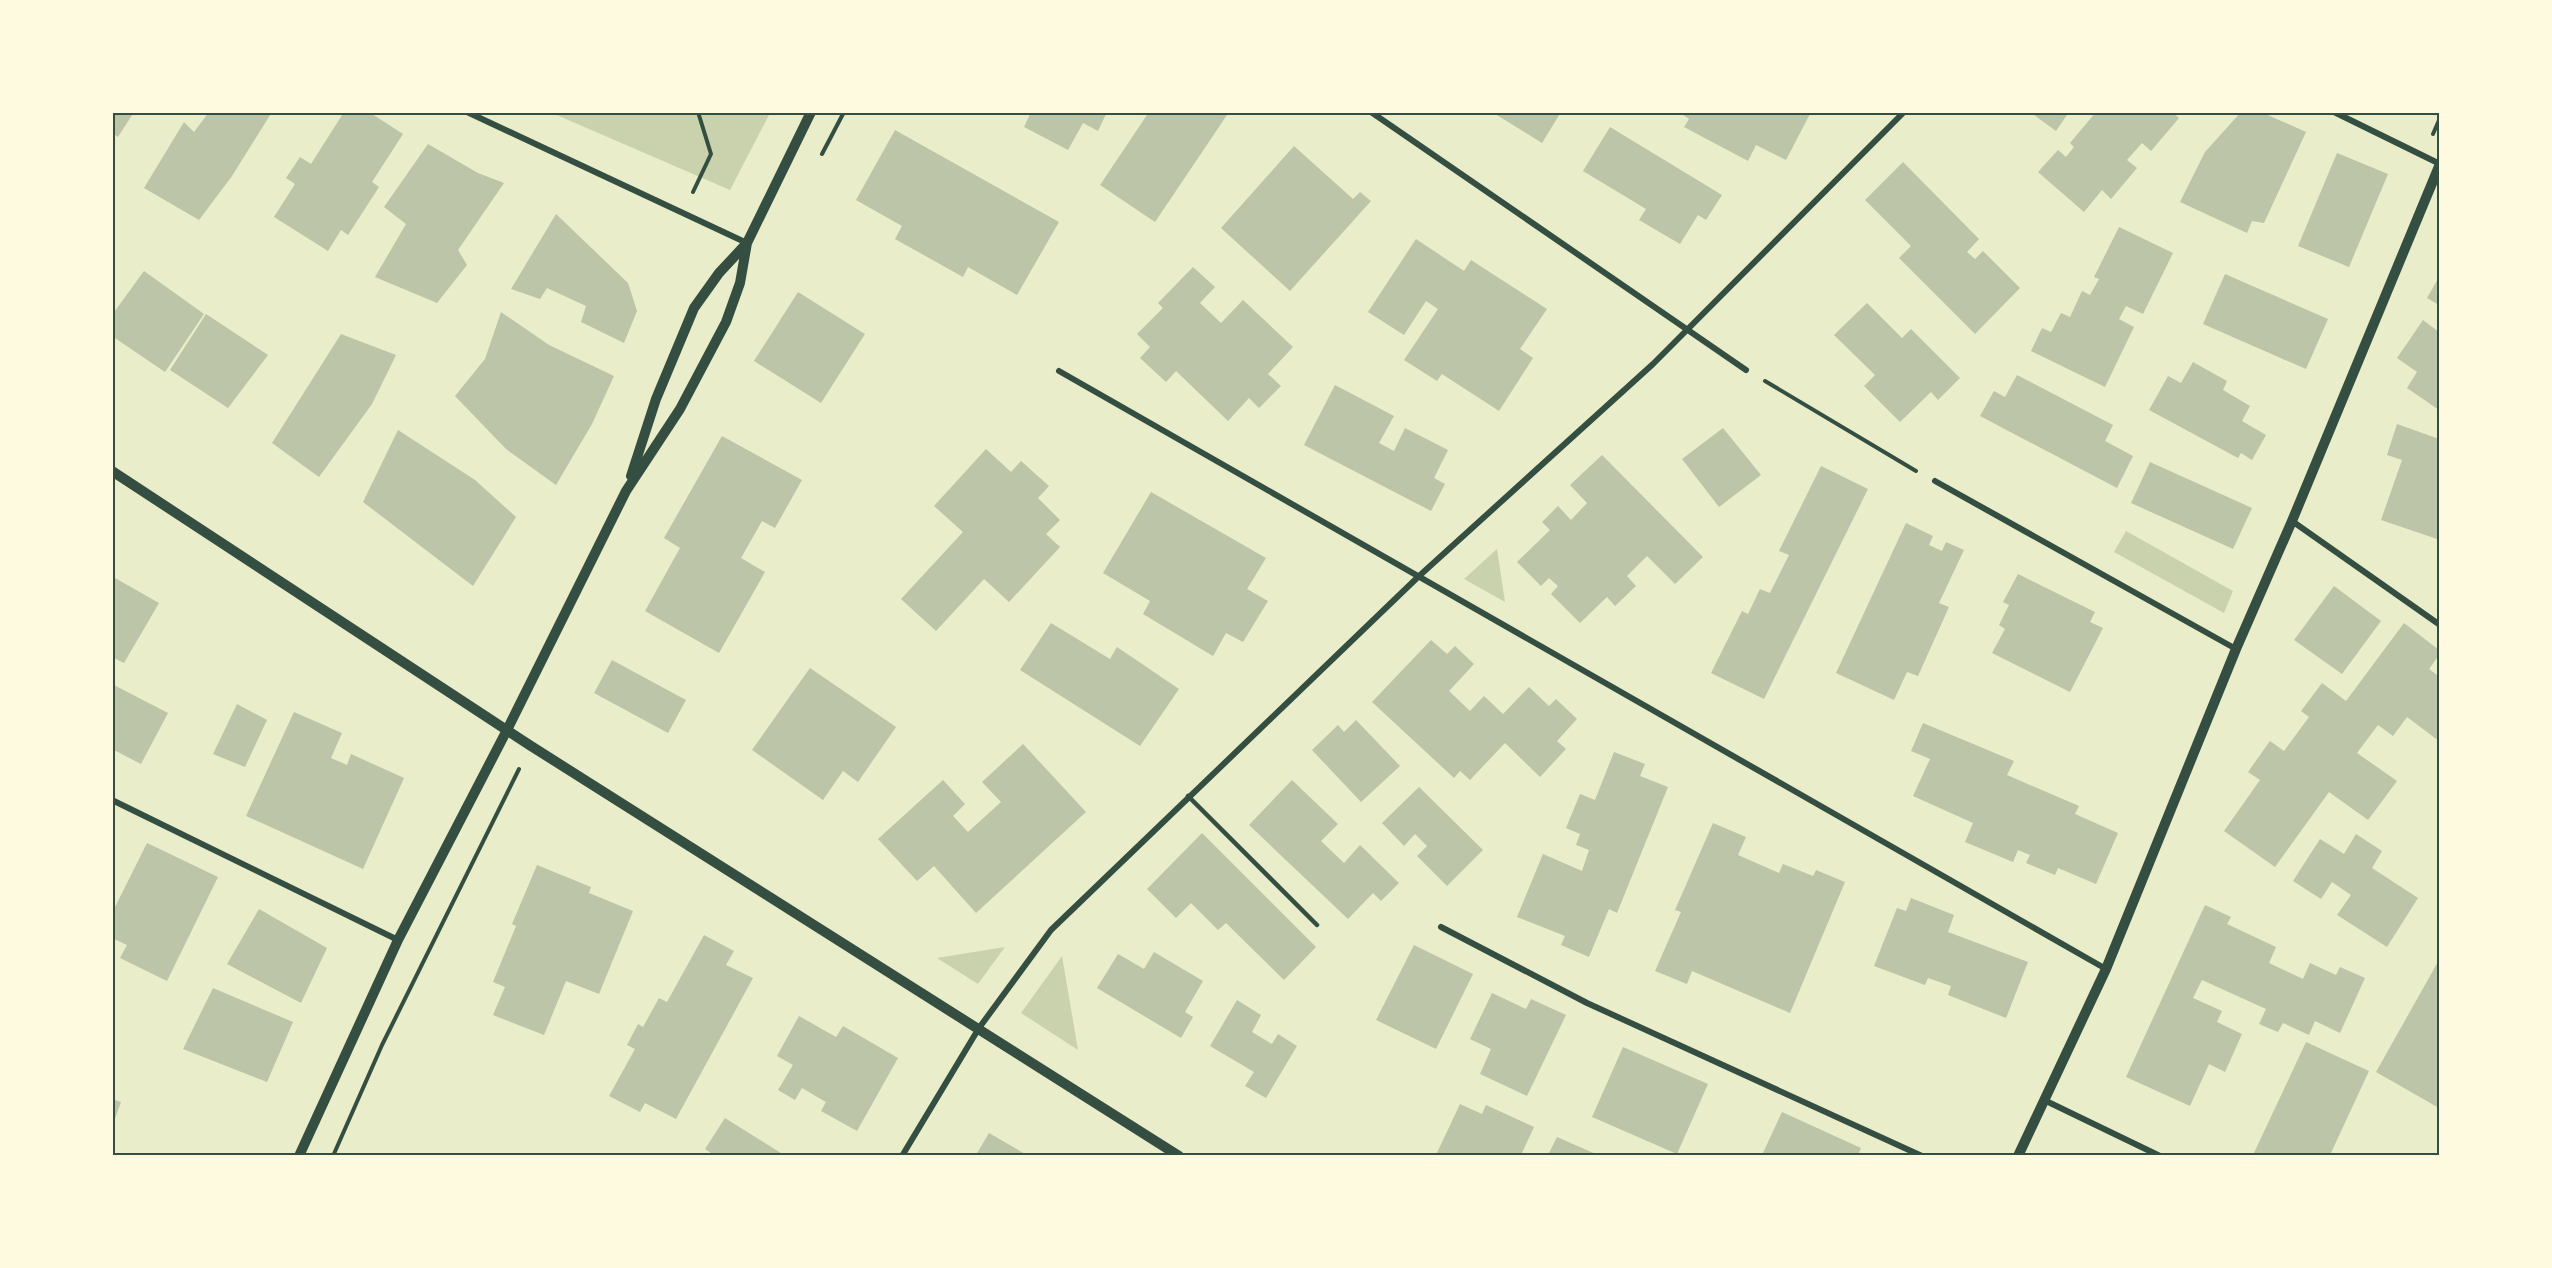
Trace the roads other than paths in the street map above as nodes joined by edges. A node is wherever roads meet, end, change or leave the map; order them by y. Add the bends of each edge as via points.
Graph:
1 (467, 112) edge
2 (811, 112) edge
3 (1371, 112) edge
4 (1904, 112) edge
5 (2334, 112) edge
6 (2439, 164) edge
7 (747, 243) junction
8 (1688, 330) junction
9 (1059, 370) dead end
10 (1746, 370) road end
11 (112, 471) edge
12 (1935, 481) road end
13 (626, 491) junction
14 (2292, 521) junction
15 (1418, 577) junction
16 (2439, 625) edge
17 (2236, 649) junction
18 (507, 730) junction
19 (1188, 796) junction
20 (112, 800) edge
21 (1317, 925) dead end
22 (1441, 927) dead end
23 (398, 940) junction
24 (2106, 969) junction
25 (979, 1028) junction
26 (2044, 1100) junction
27 (299, 1155) edge
28 (902, 1155) edge
29 (1179, 1155) edge
30 (1922, 1155) edge
31 (2018, 1155) edge
32 (2160, 1155) edge

1 - 7 street
2 - 7 street
3 - 8 street
4 - 8 street
5 - 6 street
6 - 14 street
7 - 13 street via 740,283 726,322 680,410
7 - 13 street via 694,308
8 - 10 street
8 - 15 street
9 - 15 street
11 - 18 street
12 - 17 street
13 - 18 street
14 - 16 street
14 - 17 street
15 - 19 street
15 - 24 street
17 - 24 street
18 - 23 street
18 - 25 street
19 - 21 lane
19 - 25 street via 1051,930
20 - 23 street
22 - 30 street via 1587,1003
23 - 27 street
24 - 26 street
25 - 28 street
25 - 29 street
26 - 31 street
26 - 32 street

